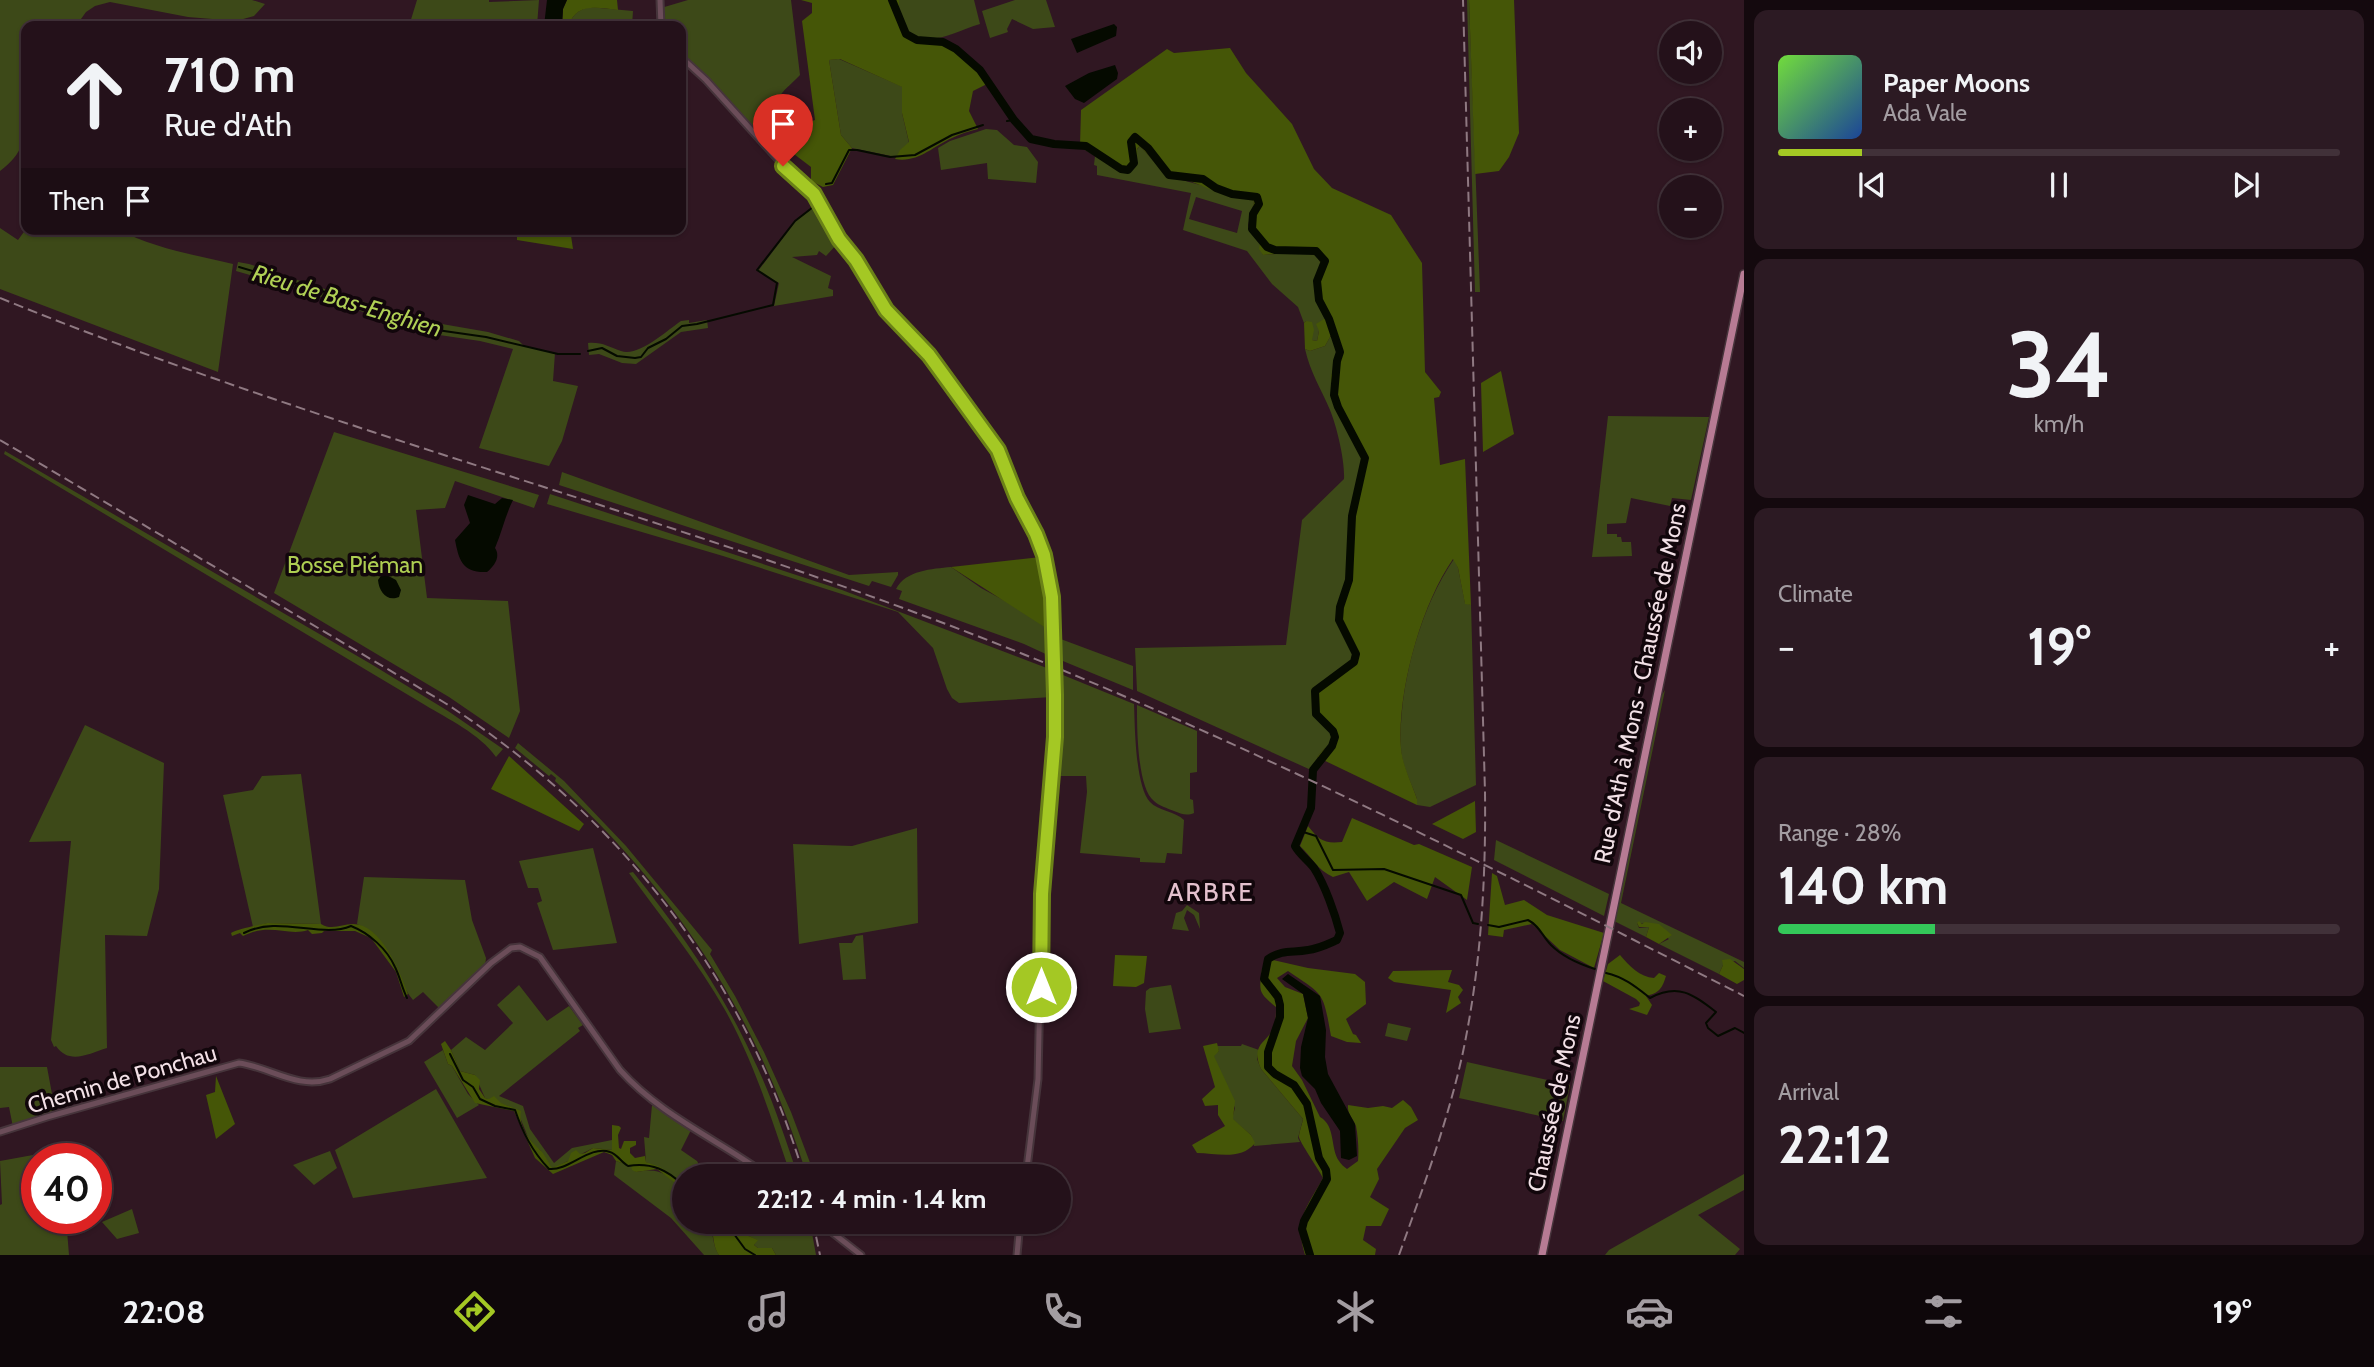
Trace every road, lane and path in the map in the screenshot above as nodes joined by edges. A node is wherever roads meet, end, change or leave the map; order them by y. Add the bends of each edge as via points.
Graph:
1 (660, 0) edge
2 (661, 21) edge
3 (686, 62) edge
4 (1744, 274) edge
5 (1603, 959) joint
6 (0, 1132) edge
7 (749, 1164) edge
8 (1027, 1164) edge
9 (834, 1234) edge
10 (1019, 1234) edge
11 (861, 1255) edge
12 (1017, 1255) edge
13 (1542, 1255) edge

1 - 2 street
3 - 8 street via 814,194 886,310 929,355 998,450 1036,534 1052,597 1055,727 1042,894 1038,1079
4 - 5 main road, Rue d'Ath à Mons - Chaussée de Mons
5 - 13 main road, Chaussée de Mons
6 - 7 street, Chemin de Ponchau via 239,1063 288,1079 330,1079 409,1041 491,962 520,947 540,957 635,1087
9 - 11 street
10 - 12 street

